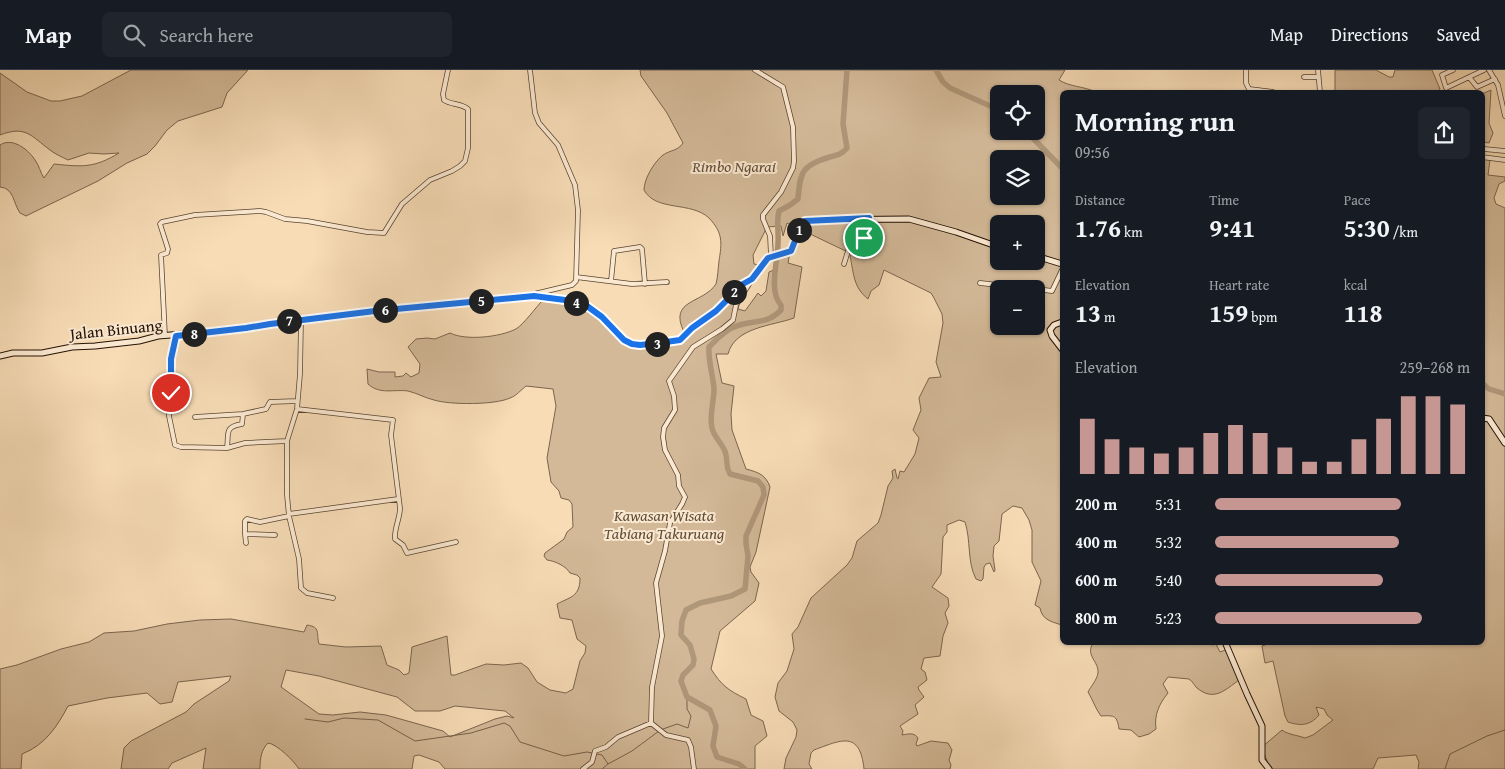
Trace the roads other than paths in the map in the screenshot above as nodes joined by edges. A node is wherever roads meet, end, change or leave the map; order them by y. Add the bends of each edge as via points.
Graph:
1 (448, 70) edge
2 (530, 70) edge
3 (755, 70) edge
4 (1246, 70) edge
5 (1318, 70) edge
6 (1453, 70) edge
7 (1484, 70) edge
8 (1489, 70) edge
9 (1304, 77) dead end
10 (1318, 77) junction
11 (1469, 77) junction
12 (1495, 79) junction
13 (1257, 90) edge
14 (1320, 90) edge
15 (1505, 100) edge
16 (1502, 107) junction
17 (1505, 116) edge
18 (1485, 149) edge
19 (1505, 151) edge
20 (1485, 157) edge
21 (1505, 160) edge
22 (869, 218) junction
23 (990, 243) edge
24 (772, 256) junction
25 (1045, 259) edge
26 (1060, 263) edge
27 (844, 264) dead end
28 (1060, 274) edge
29 (576, 277) junction
30 (752, 279) junction
31 (611, 280) junction
32 (667, 282) dead end
33 (980, 283) dead end
34 (645, 284) junction
35 (990, 284) edge
36 (1045, 290) edge
37 (525, 296) junction
38 (300, 320) junction
39 (1060, 323) edge
40 (165, 336) junction
41 (176, 336) junction
42 (1060, 346) edge
43 (0, 356) edge
44 (297, 401) junction
45 (297, 410) junction
46 (243, 414) junction
47 (195, 417) dead end
48 (1485, 418) edge
49 (287, 441) junction
50 (1505, 442) edge
51 (227, 448) junction
52 (398, 499) junction
53 (289, 515) junction
54 (245, 534) junction
55 (275, 534) dead end
56 (456, 542) dead end
57 (246, 543) dead end
58 (333, 598) dead end
59 (1226, 645) edge
60 (651, 724) junction
61 (583, 769) edge
62 (694, 769) edge
63 (1269, 769) edge

1 - 40 street via 442,94 444,100 468,109 465,161 452,171 430,180 402,204 384,233 285,220 260,211 195,215 162,222 168,249 161,256
2 - 29 street via 535,113 539,123 558,144 574,185 578,210
3 - 24 street via 782,87 794,134 793,168 777,199 763,216
4 - 13 street via 1249,89
5 - 10 street
6 - 11 street via 1442,75 1446,88
7 - 11 street
8 - 12 street
9 - 10 street
10 - 14 street
11 - 12 street via 1477,87
12 - 16 street
15 - 16 street
16 - 17 street
18 - 19 street
20 - 21 street
22 - 23 main road via 909,219
22 - 24 main road via 806,220 791,251
22 - 27 street via 867,234 861,245 848,251
24 - 30 main road, Jalan Binuang
25 - 26 main road
28 - 36 street via 1052,291
29 - 31 street
29 - 37 street via 572,285
30 - 37 main road, Jalan Binuang via 680,340 640,345 624,340 587,306
30 - 60 street via 736,305 733,320 693,347 669,381 675,410 664,428 664,444 685,497 670,523 656,583 662,636 652,687
31 - 34 street
31 - 34 street via 614,251 640,248 644,254
32 - 34 street
33 - 35 street
37 - 38 main road, Jalan Binuang
38 - 41 main road, Jalan Binuang
38 - 44 street
39 - 42 main road via 1050,330
40 - 41 main road, Jalan Binuang
40 - 43 main road, Jalan Binuang
41 - 51 street via 171,359 169,416 175,445
44 - 45 street
44 - 46 street via 270,402 264,411
45 - 49 street
45 - 52 street via 394,420 391,435
46 - 47 street
46 - 51 street via 242,424 233,426 228,432
48 - 50 main road via 1489,419
49 - 51 street via 245,443
49 - 53 street
52 - 53 street
52 - 56 street via 400,515 395,539 407,553
53 - 54 street via 260,522 246,520
53 - 58 street via 298,553 301,588 307,593
54 - 55 street
54 - 57 street
59 - 63 main road via 1262,726 1262,760
60 - 61 street via 595,750 592,762
60 - 62 street via 669,736 688,740

